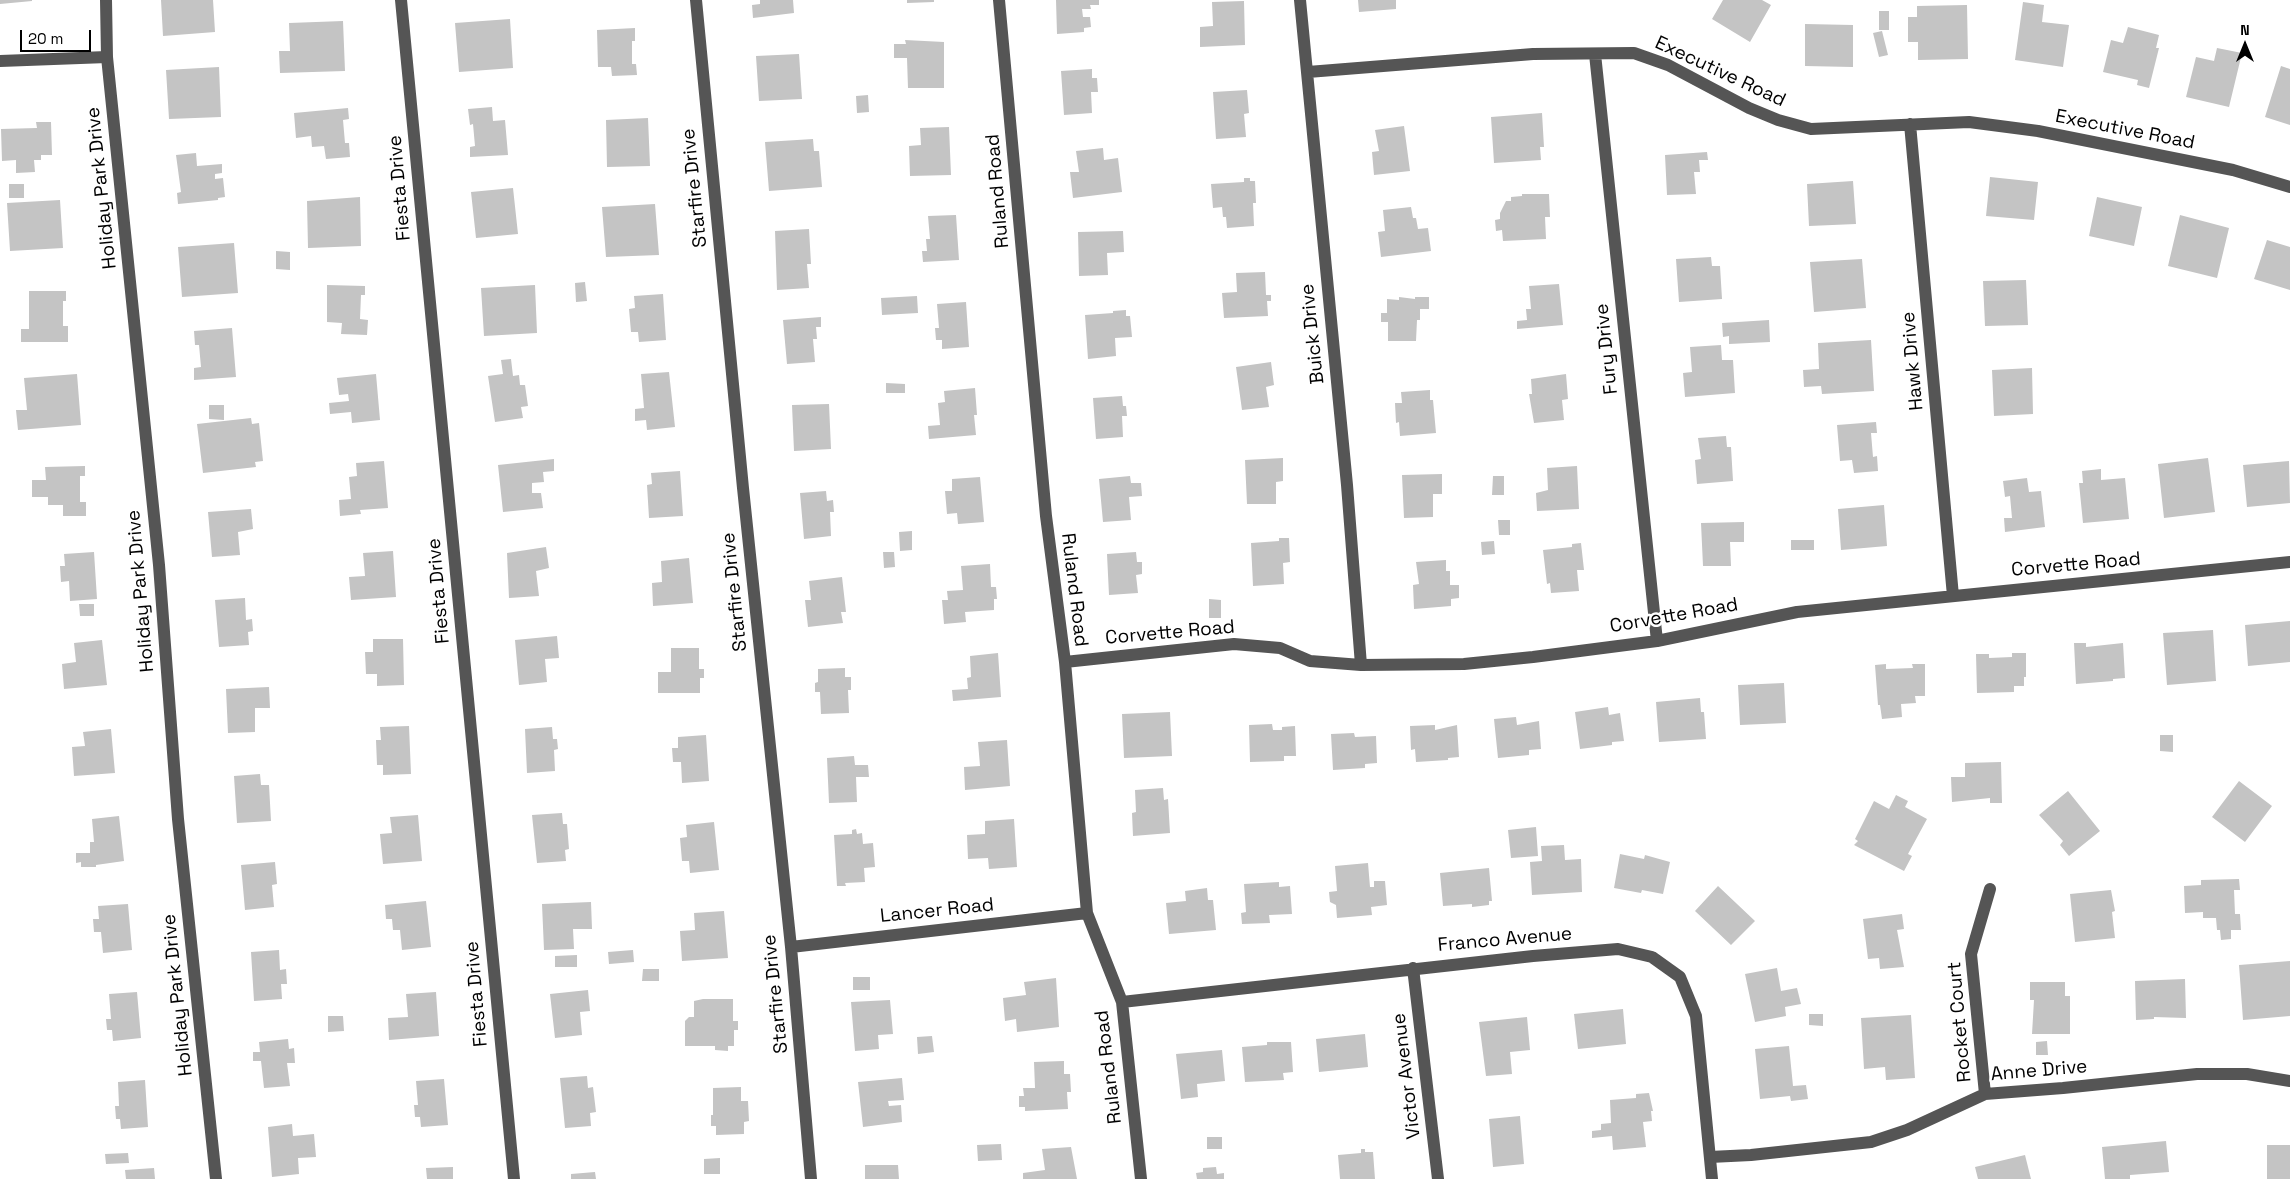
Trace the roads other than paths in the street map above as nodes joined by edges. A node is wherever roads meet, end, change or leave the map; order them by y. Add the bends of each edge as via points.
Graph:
1 (106, 0) edge
2 (401, 0) edge
3 (696, 0) edge
4 (999, 0) edge
5 (1300, 0) edge
6 (1595, 54) junction
7 (107, 57) junction
8 (0, 61) edge
9 (1308, 72) junction
10 (1910, 124) junction
11 (2290, 187) edge
12 (2290, 562) edge
13 (1953, 596) junction
14 (1657, 640) junction
15 (1065, 662) junction
16 (1361, 665) junction
17 (1990, 889) dead end
18 (1087, 913) junction
19 (791, 947) junction
20 (1413, 968) junction
21 (1122, 1002) junction
22 (2290, 1081) edge
23 (1985, 1094) junction
24 (1710, 1157) junction
25 (216, 1179) edge
26 (514, 1179) edge
27 (811, 1179) edge
28 (1141, 1179) edge
29 (1438, 1179) edge
30 (1712, 1179) edge

1 - 7 street, Holiday Park Drive
2 - 26 street, Fiesta Drive
3 - 19 street, Starfire Drive
4 - 15 street, Ruland Road via 1045,506
5 - 9 street, Buick Drive
6 - 9 street, Executive Road via 1532,54
6 - 10 street, Executive Road via 1634,54 1668,65 1749,108 1811,129
6 - 14 street, Fury Drive
7 - 8 street
7 - 25 street, Holiday Park Drive via 159,565 178,819
9 - 16 street, Buick Drive
10 - 11 street, Executive Road via 1969,122 2038,131 2233,170
10 - 13 street, Hawk Drive
12 - 13 street, Corvette Road
13 - 14 street, Corvette Road via 1797,612
14 - 16 street, Corvette Road via 1464,664
15 - 16 street, Corvette Road via 1234,644 1280,648 1310,661
15 - 18 street, Ruland Road
17 - 23 street, Rocket Court via 1971,954
18 - 19 street, Lancer Road
18 - 21 street, Ruland Road
19 - 27 street, Starfire Drive
20 - 21 street, Franco Avenue
20 - 24 street, Franco Avenue via 1618,949 1652,958 1680,976 1696,1016
20 - 29 street, Victor Avenue
21 - 28 street, Ruland Road
22 - 23 street, Anne Drive via 2247,1074 2197,1074
23 - 24 street, Anne Drive via 1907,1130 1871,1142
24 - 30 street, Franco Avenue

